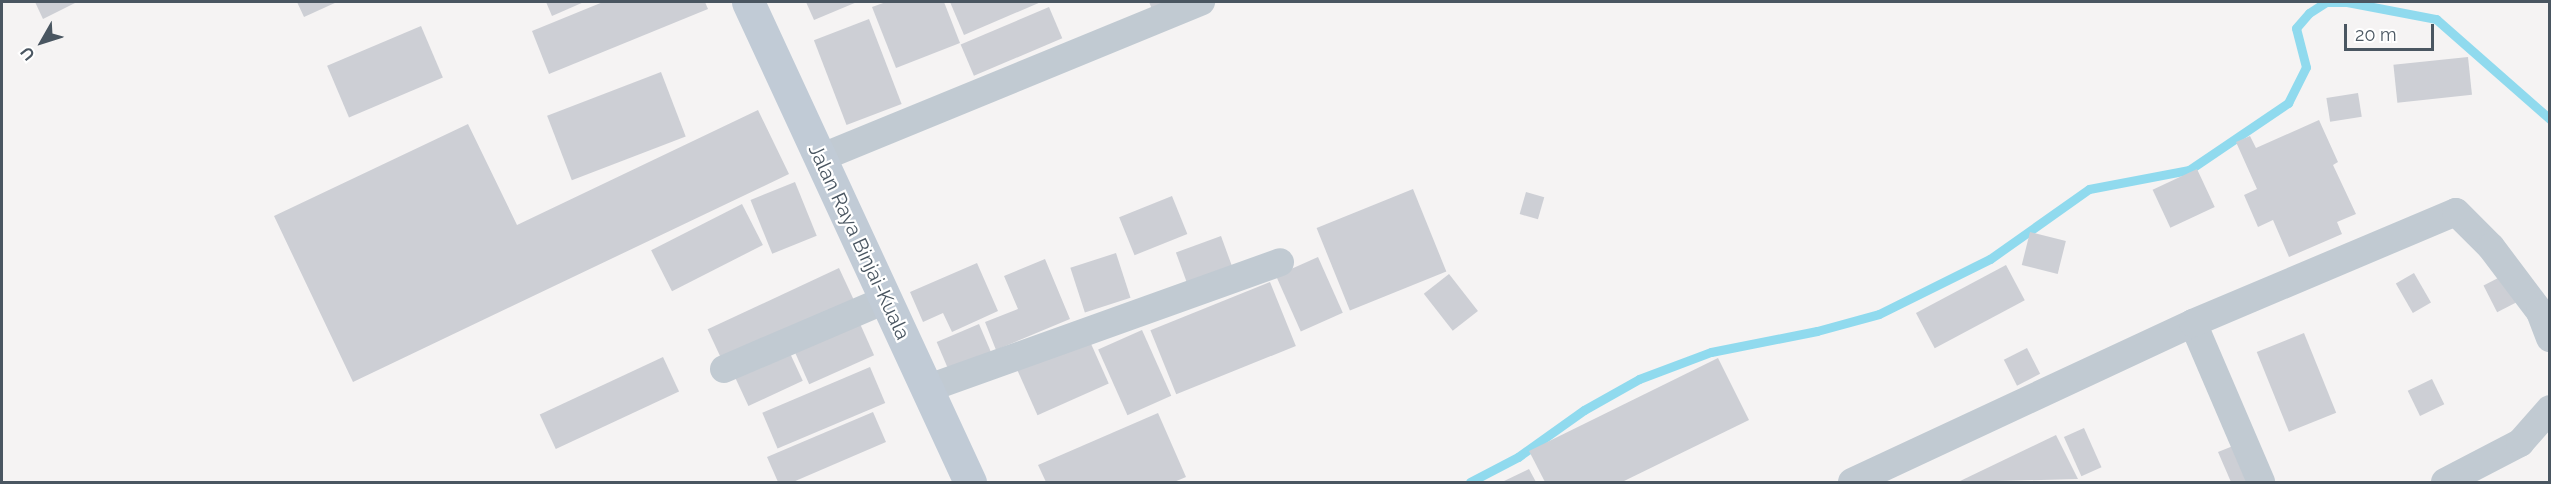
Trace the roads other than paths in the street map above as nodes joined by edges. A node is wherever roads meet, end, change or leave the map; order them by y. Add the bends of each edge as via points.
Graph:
1 (748, 2) edge
2 (1201, 2) edge
3 (820, 158) junction
4 (1280, 262) dead end
5 (885, 300) junction
6 (2193, 323) junction
7 (2550, 338) edge
8 (724, 369) dead end
9 (926, 388) junction
10 (2550, 409) edge
11 (970, 483) edge
12 (1852, 483) edge
13 (2261, 483) edge
14 (2445, 483) edge

1 - 3 main road, Jalan Raya Binjai-Kuala
2 - 3 street
3 - 5 main road, Jalan Raya Binjai-Kuala
4 - 9 street
5 - 8 street
5 - 9 main road, Jalan Raya Binjai-Kuala
6 - 7 street via 2457,212 2491,247 2540,312
6 - 12 street
6 - 13 street
9 - 11 main road, Jalan Raya Binjai-Kuala
10 - 14 street via 2520,443

